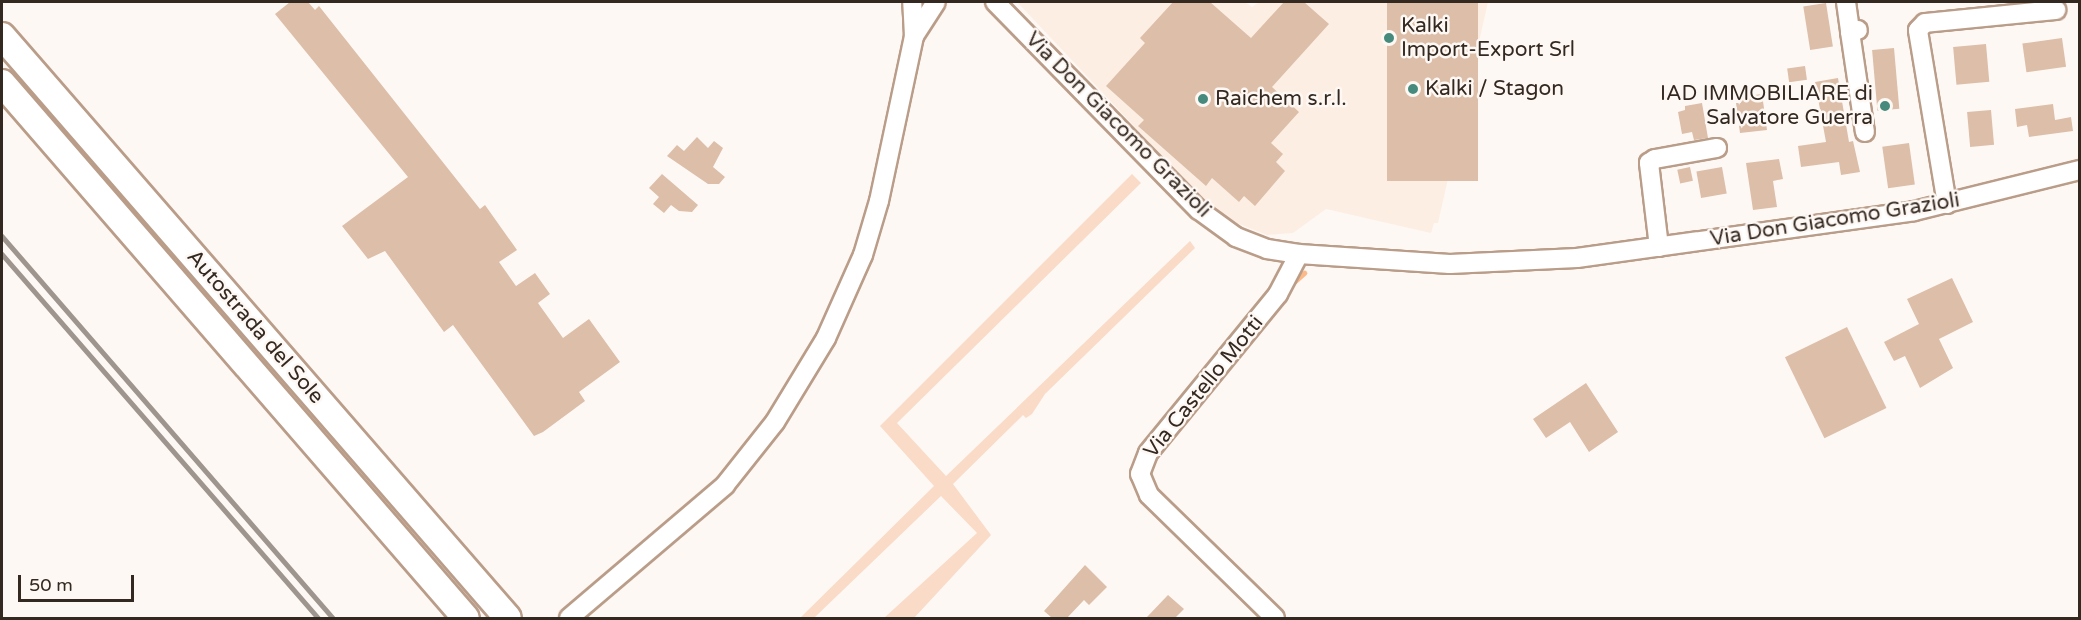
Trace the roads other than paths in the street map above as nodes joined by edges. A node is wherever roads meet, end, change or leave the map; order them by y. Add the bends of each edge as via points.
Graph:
1 (912, 2) edge
2 (936, 2) edge
3 (978, 2) edge
4 (1846, 2) edge
5 (1000, 7) edge
6 (2056, 10) dead end
7 (2, 36) edge
8 (914, 36) junction
9 (2, 83) edge
10 (1865, 132) dead end
11 (1717, 148) dead end
12 (2079, 170) edge
13 (1947, 204) junction
14 (1659, 247) junction
15 (1299, 254) junction
16 (466, 618) edge
17 (508, 618) edge
18 (569, 618) edge
19 (1275, 618) edge

1 - 8 street
2 - 8 street
3 - 5 street, Via Don Giacomo Grazioli
4 - 10 street via 1854,31
5 - 15 street, Via Don Giacomo Grazioli via 1199,210 1236,237 1267,249
6 - 13 street via 1925,23 1918,30
7 - 17 highway, Autostrada del Sole
8 - 18 street via 879,201 840,309 797,390 725,485
9 - 16 highway, Autostrada del Sole
11 - 14 street via 1655,159 1649,164
12 - 13 street, Via Don Giacomo Grazioli
13 - 14 street, Via Don Giacomo Grazioli
14 - 15 street, Via Don Giacomo Grazioli via 1497,264
15 - 19 street, Via Castello Motti via 1278,294 1148,453 1140,474 1149,495

